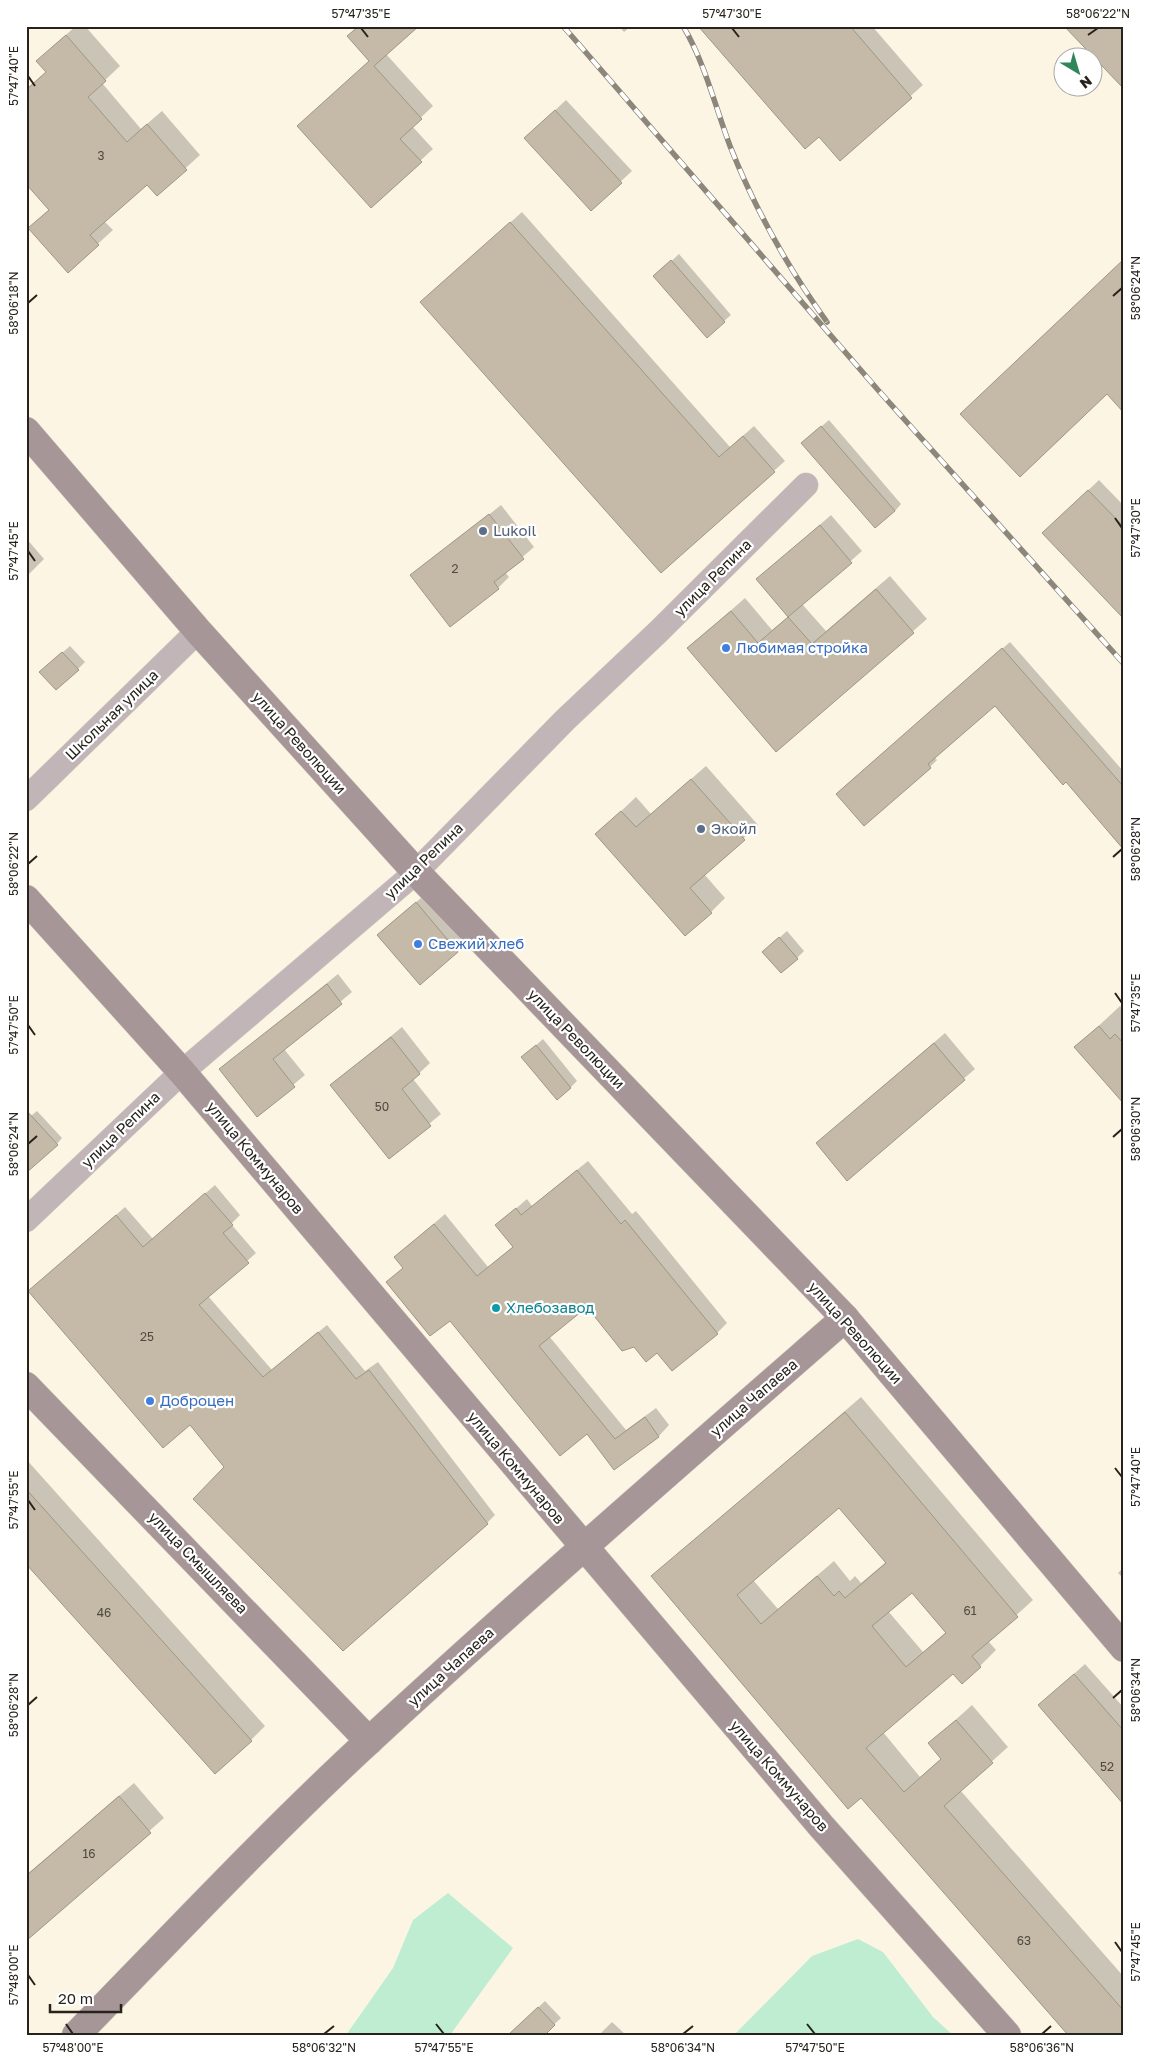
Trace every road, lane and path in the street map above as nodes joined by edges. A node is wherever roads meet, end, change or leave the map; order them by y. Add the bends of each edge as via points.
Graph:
1 (26, 431) edge
2 (806, 485) dead end
3 (198, 631) junction
4 (26, 799) edge
5 (416, 872) junction
6 (26, 900) edge
7 (182, 1072) junction
8 (26, 1220) edge
9 (844, 1318) junction
10 (26, 1386) edge
11 (583, 1547) junction
12 (1124, 1648) edge
13 (369, 1741) junction
14 (76, 2035) edge
15 (1008, 2035) edge

1 - 3 street, улица Революции
2 - 5 street, улица Репина via 565,720
3 - 4 street, Школьная улица
3 - 5 street, улица Революции
5 - 7 street, улица Репина
5 - 9 street, улица Революции
6 - 7 street, улица Коммунаров
7 - 8 street, улица Репина
7 - 11 street, улица Коммунаров
9 - 11 street, улица Чапаева
9 - 12 street, улица Революции
10 - 13 street, улица Смышляева
11 - 13 street, улица Чапаева
11 - 15 street, улица Коммунаров via 822,1827
13 - 14 street, улица Чапаева

